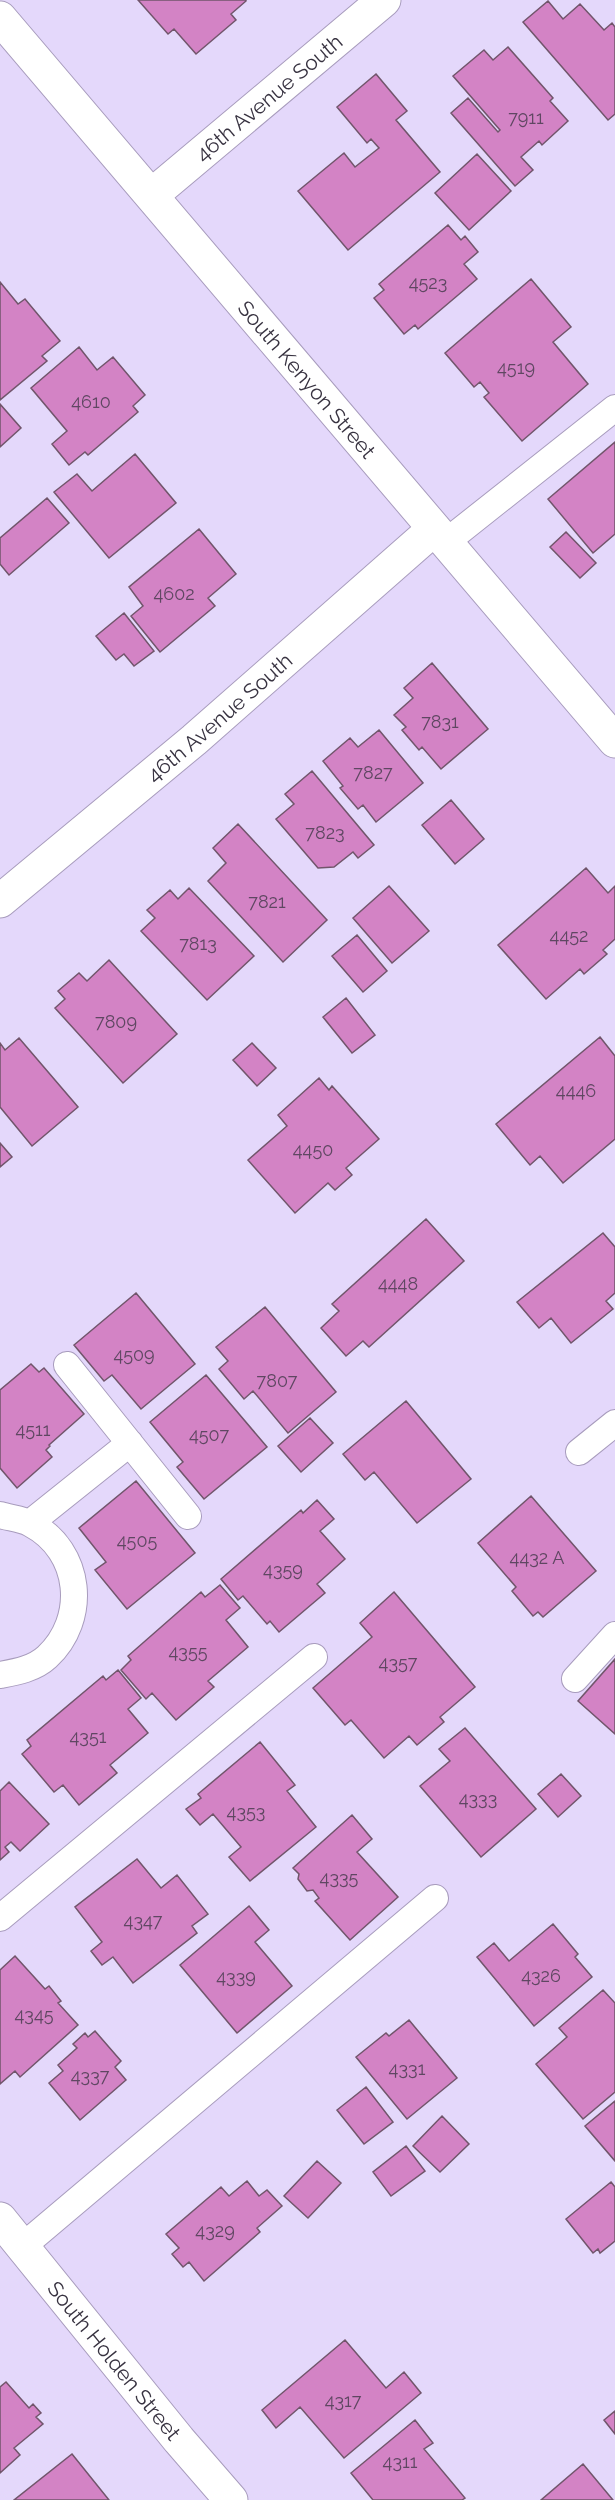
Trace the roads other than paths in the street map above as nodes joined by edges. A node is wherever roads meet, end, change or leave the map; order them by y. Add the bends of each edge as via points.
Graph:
1 (384, 0) edge
2 (0, 18) edge
3 (152, 195) junction
4 (615, 408) edge
5 (440, 536) junction
6 (615, 741) edge
7 (0, 901) edge
8 (67, 1365) dead end
9 (615, 1423) edge
10 (130, 1443) junction
11 (579, 1452) dead end
12 (0, 1515) edge
13 (188, 1516) dead end
14 (30, 1523) junction
15 (615, 1635) edge
16 (314, 1657) dead end
17 (0, 1675) edge
18 (575, 1679) dead end
19 (435, 1898) dead end
20 (0, 1918) edge
21 (0, 2219) edge
22 (22, 2246) junction
23 (231, 2500) edge

1 - 3 street, 46th Avenue South
2 - 3 street, South Kenyon Street
3 - 5 street, South Kenyon Street
4 - 5 lane
5 - 6 street, South Kenyon Street
5 - 7 street, 46th Avenue South
8 - 10 lane
9 - 11 lane
10 - 13 lane
10 - 14 lane
12 - 14 lane
14 - 17 lane via 53,1539 68,1562 76,1589 74,1611 64,1637 46,1659 21,1672
15 - 18 lane
16 - 20 lane
19 - 22 lane
21 - 22 street, South Holden Street
22 - 23 street, South Holden Street

